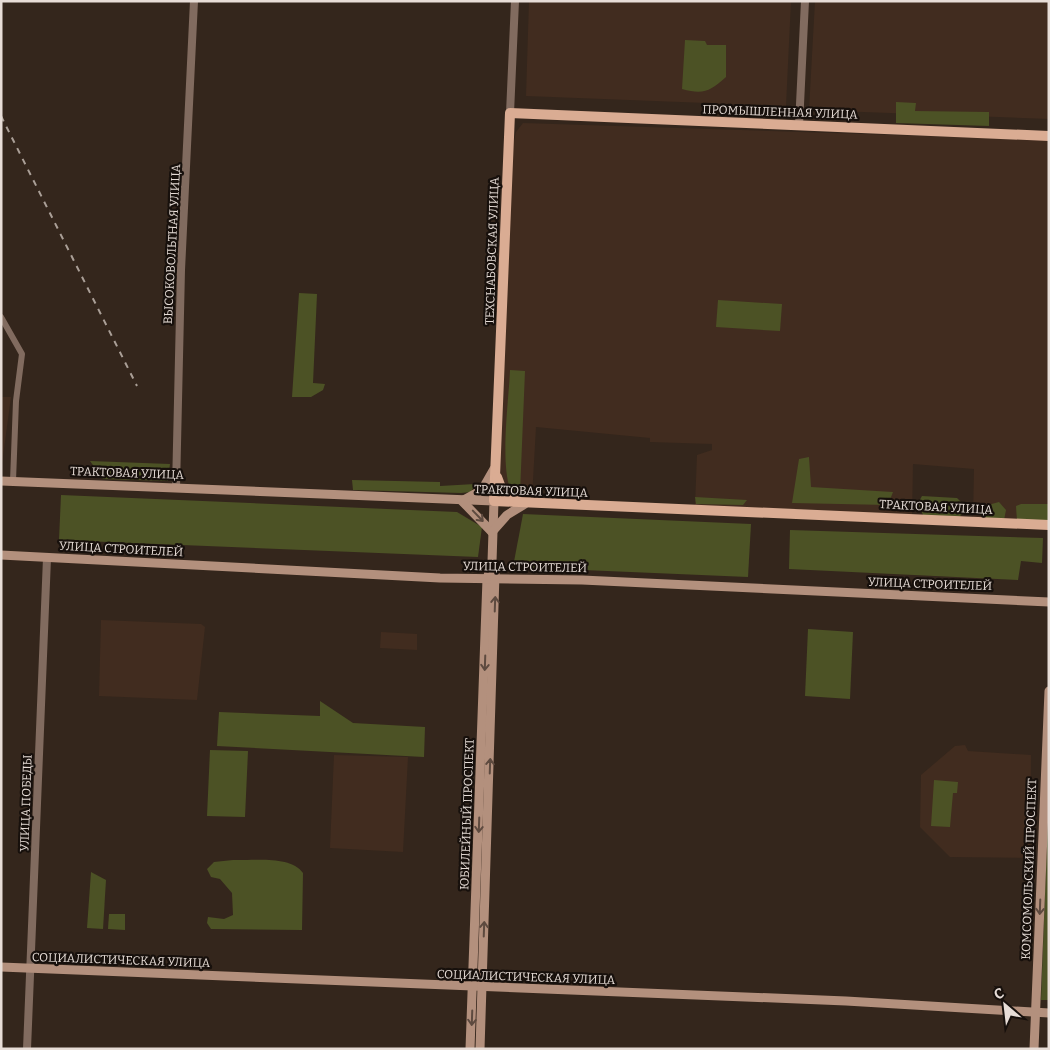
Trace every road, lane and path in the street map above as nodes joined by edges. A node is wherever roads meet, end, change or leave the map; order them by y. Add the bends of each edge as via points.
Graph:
1 (194, 1) edge
2 (515, 1) edge
3 (806, 1) edge
4 (510, 113) junction
5 (799, 124) junction
6 (1049, 136) edge
7 (1, 317) edge
8 (494, 469) junction
9 (1, 481) edge
10 (13, 481) junction
11 (176, 488) junction
12 (462, 501) junction
13 (494, 502) junction
14 (525, 504) junction
15 (1049, 525) edge
16 (492, 532) junction
17 (1, 555) edge
18 (46, 558) junction
19 (492, 579) junction
20 (1049, 602) edge
21 (1049, 691) edge
22 (1, 967) edge
23 (30, 968) junction
24 (478, 987) junction
25 (1035, 1012) junction
26 (1049, 1013) edge
27 (27, 1049) edge
28 (470, 1049) edge
29 (480, 1049) edge
30 (1034, 1049) edge

1 - 11 street, ВЫСОКОВОЛЬТНАЯ УЛИЦА via 181,270
2 - 4 street, ТЕХСНАБОВСКАЯ УЛИЦА
3 - 5 street
4 - 5 main road, ПРОМЫШЛЕННАЯ УЛИЦА
4 - 8 main road, ТЕХСНАБОВСКАЯ УЛИЦА
5 - 6 main road, ПРОМЫШЛЕННАЯ УЛИЦА
7 - 10 street via 22,354 16,401
8 - 12 main road via 482,490
8 - 13 main road, ТЕХСНАБОВСКАЯ УЛИЦА
8 - 14 main road via 503,493
9 - 10 main road, ТРАКТОВАЯ УЛИЦА
10 - 11 main road, ТРАКТОВАЯ УЛИЦА
11 - 12 main road, ТРАКТОВАЯ УЛИЦА
12 - 13 main road, ТРАКТОВАЯ УЛИЦА
12 -> 16 main road
13 - 14 main road, ТРАКТОВАЯ УЛИЦА
13 - 16 main road
14 - 15 main road, ТРАКТОВАЯ УЛИЦА
14 - 16 main road via 507,515
16 - 19 main road
17 - 18 main road, УЛИЦА СТРОИТЕЛЕЙ
18 - 19 main road, УЛИЦА СТРОИТЕЛЕЙ
18 - 23 street, УЛИЦА ПОБЕДЫ
19 - 20 main road, УЛИЦА СТРОИТЕЛЕЙ via 582,580
19 - 24 main road
21 -> 25 main road, КОМСОМОЛЬСКИЙ ПРОСПЕКТ
22 - 23 main road, СОЦИАЛИСТИЧЕСКАЯ УЛИЦА
23 - 24 main road, СОЦИАЛИСТИЧЕСКАЯ УЛИЦА
23 - 27 street, УЛИЦА ПОБЕДЫ
24 - 25 main road, СОЦИАЛИСТИЧЕСКАЯ УЛИЦА via 846,1001
24 -> 28 main road
24 - 29 main road
25 - 26 main road, СОЦИАЛИСТИЧЕСКАЯ УЛИЦА
25 - 30 main road, КОМСОМОЛЬСКИЙ ПРОСПЕКТ

